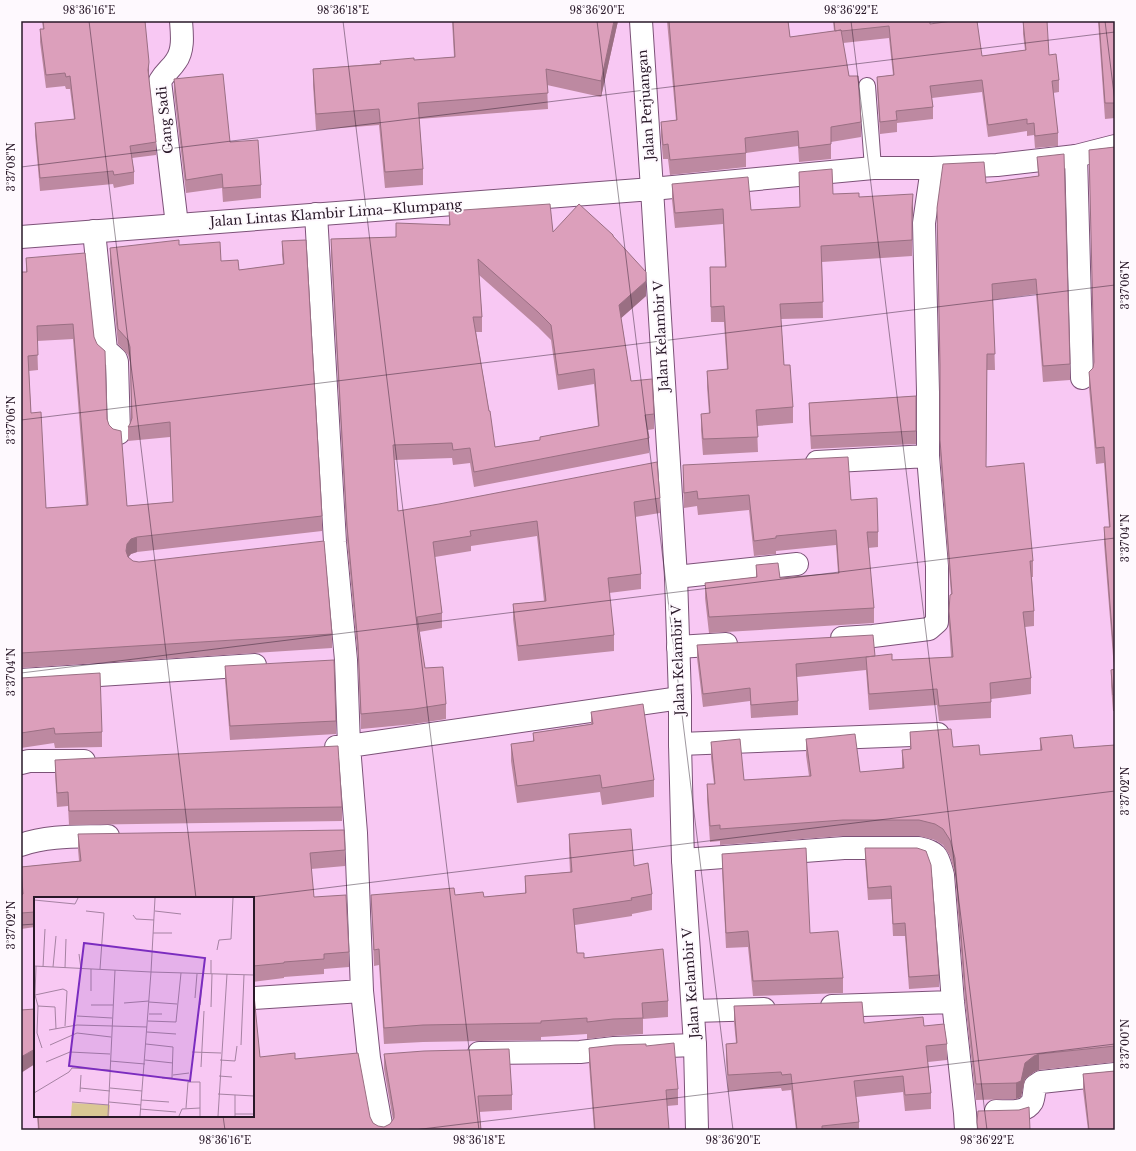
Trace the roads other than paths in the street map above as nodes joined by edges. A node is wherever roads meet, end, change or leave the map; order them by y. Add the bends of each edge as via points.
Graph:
1 (181, 21) edge
2 (641, 21) edge
3 (867, 86) dead end
4 (1115, 146) edge
5 (1076, 156) junction
6 (873, 168) junction
7 (932, 168) junction
8 (652, 189) junction
9 (316, 214) junction
10 (177, 224) junction
11 (94, 231) junction
12 (21, 236) edge
13 (1082, 378) dead end
14 (119, 433) edge
15 (928, 456) junction
16 (795, 463) edge
17 (797, 564) dead end
18 (676, 577) junction
19 (826, 639) edge
20 (748, 643) edge
21 (678, 647) junction
22 (275, 664) edge
23 (21, 680) edge
24 (680, 698) junction
25 (947, 734) edge
26 (680, 744) junction
27 (350, 746) junction
28 (318, 748) edge
29 (106, 759) edge
30 (21, 763) edge
31 (124, 836) edge
32 (21, 845) edge
33 (683, 860) junction
34 (362, 992) junction
35 (254, 998) edge
36 (953, 1002) junction
37 (811, 1007) edge
38 (780, 1008) edge
39 (694, 1011) junction
40 (695, 1045) junction
41 (462, 1053) edge
42 (392, 1056) edge
43 (369, 1058) junction
44 (1115, 1074) edge
45 (966, 1121) edge
46 (382, 1130) edge
47 (697, 1130) edge

1 - 10 street, Gang Sadi via 182,46 177,61 160,81
2 - 8 street, Jalan Perjuangan
3 - 6 lane
4 - 5 street, Jalan Lintas Klambir Lima–Klumpang
5 - 7 street, Jalan Lintas Klambir Lima–Klumpang via 997,165
5 - 13 street
6 - 7 street, Jalan Lintas Klambir Lima–Klumpang
6 - 8 street, Jalan Lintas Klambir Lima–Klumpang
7 - 15 street via 924,223
8 - 9 street, Jalan Lintas Klambir Lima–Klumpang
8 - 18 street, Jalan Kelambir V
9 - 10 street, Jalan Lintas Klambir Lima–Klumpang
9 - 27 street via 327,543 338,660
10 - 11 street, Jalan Lintas Klambir Lima–Klumpang
11 - 12 street, Jalan Lintas Klambir Lima–Klumpang
11 - 14 street via 106,350 117,362
15 - 16 street
15 - 19 street via 937,566 937,622 929,629
17 - 18 street
18 - 21 street, Jalan Kelambir V
20 - 21 street
21 - 24 street, Jalan Kelambir V
22 - 23 street
24 - 26 street, Jalan Kelambir V
24 - 27 street
25 - 26 street
26 - 33 street, Jalan Kelambir V
27 - 28 street
27 - 34 street via 348,833
29 - 30 street
31 - 32 street via 59,837 34,840
33 - 36 street via 844,848 912,848 935,853 943,875
33 - 39 street, Jalan Kelambir V
34 - 35 street
34 - 43 street
36 - 37 street
36 - 45 street
38 - 39 street
39 - 40 street, Jalan Kelambir V
40 - 41 street via 580,1052
40 - 47 street, Jalan Kelambir V
42 - 43 street
43 - 46 street
44 - 45 street via 1041,1082 1035,1086 1032,1102 1028,1107

